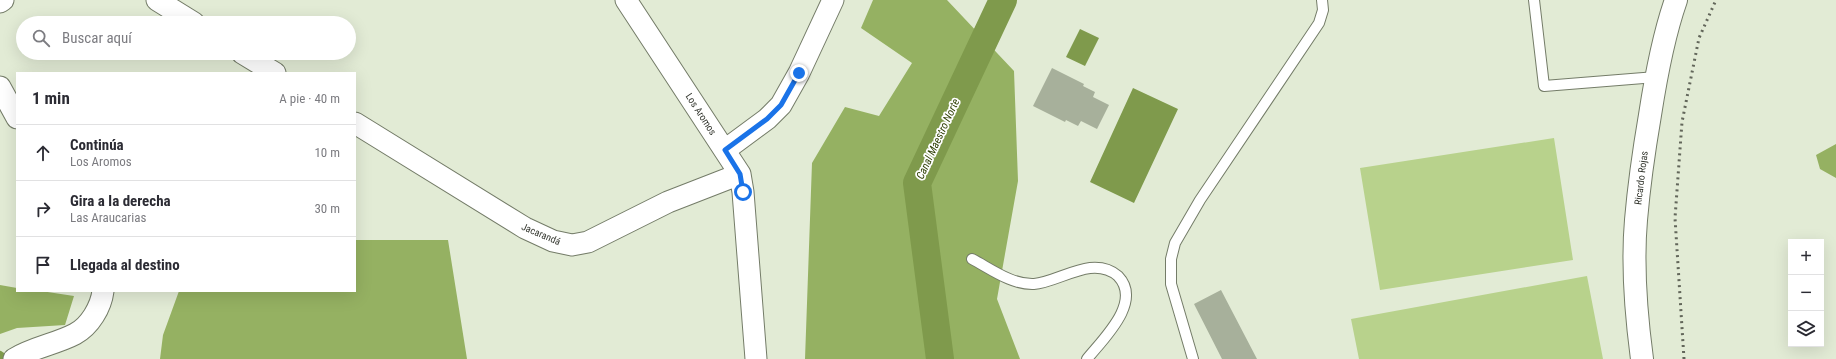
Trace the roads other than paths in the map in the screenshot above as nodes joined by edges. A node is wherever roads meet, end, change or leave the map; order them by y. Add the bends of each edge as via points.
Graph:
1 (3, 0) edge
2 (157, 0) edge
3 (626, 0) edge
4 (833, 0) edge
5 (1322, 0) edge
6 (1534, 0) edge
7 (1676, 0) edge
8 (0, 2) edge
9 (183, 16) edge
10 (254, 60) edge
11 (273, 72) edge
12 (1656, 77) junction
13 (0, 87) edge
14 (16, 116) edge
15 (356, 124) edge
16 (725, 150) junction
17 (740, 174) junction
18 (972, 259) dead end
19 (103, 292) edge
20 (16, 358) edge
21 (756, 359) edge
22 (1087, 359) edge
23 (1193, 359) edge
24 (1642, 359) edge

1 - 8 street
2 - 9 street
3 - 16 street, Los Aromos
4 - 16 street via 781,105 767,119
5 - 23 lane via 1323,10 1319,24 1200,200 1175,243 1170,259 1172,284
6 - 12 lane via 1544,86
7 - 12 main road, Ricardo Rojas
10 - 11 street
12 - 24 main road, Ricardo Rojas via 1643,155 1636,221 1636,282
13 - 14 street
15 - 17 street, Jacarandá via 525,228 553,241 572,245 588,242 668,202
16 - 17 street, Los Aromos
17 - 21 street, Los Aromos
18 - 22 lane via 1014,282 1034,284 1087,268 1098,267 1114,273 1125,286 1126,303 1119,318
19 - 20 street via 102,300 90,321 75,334 34,348

